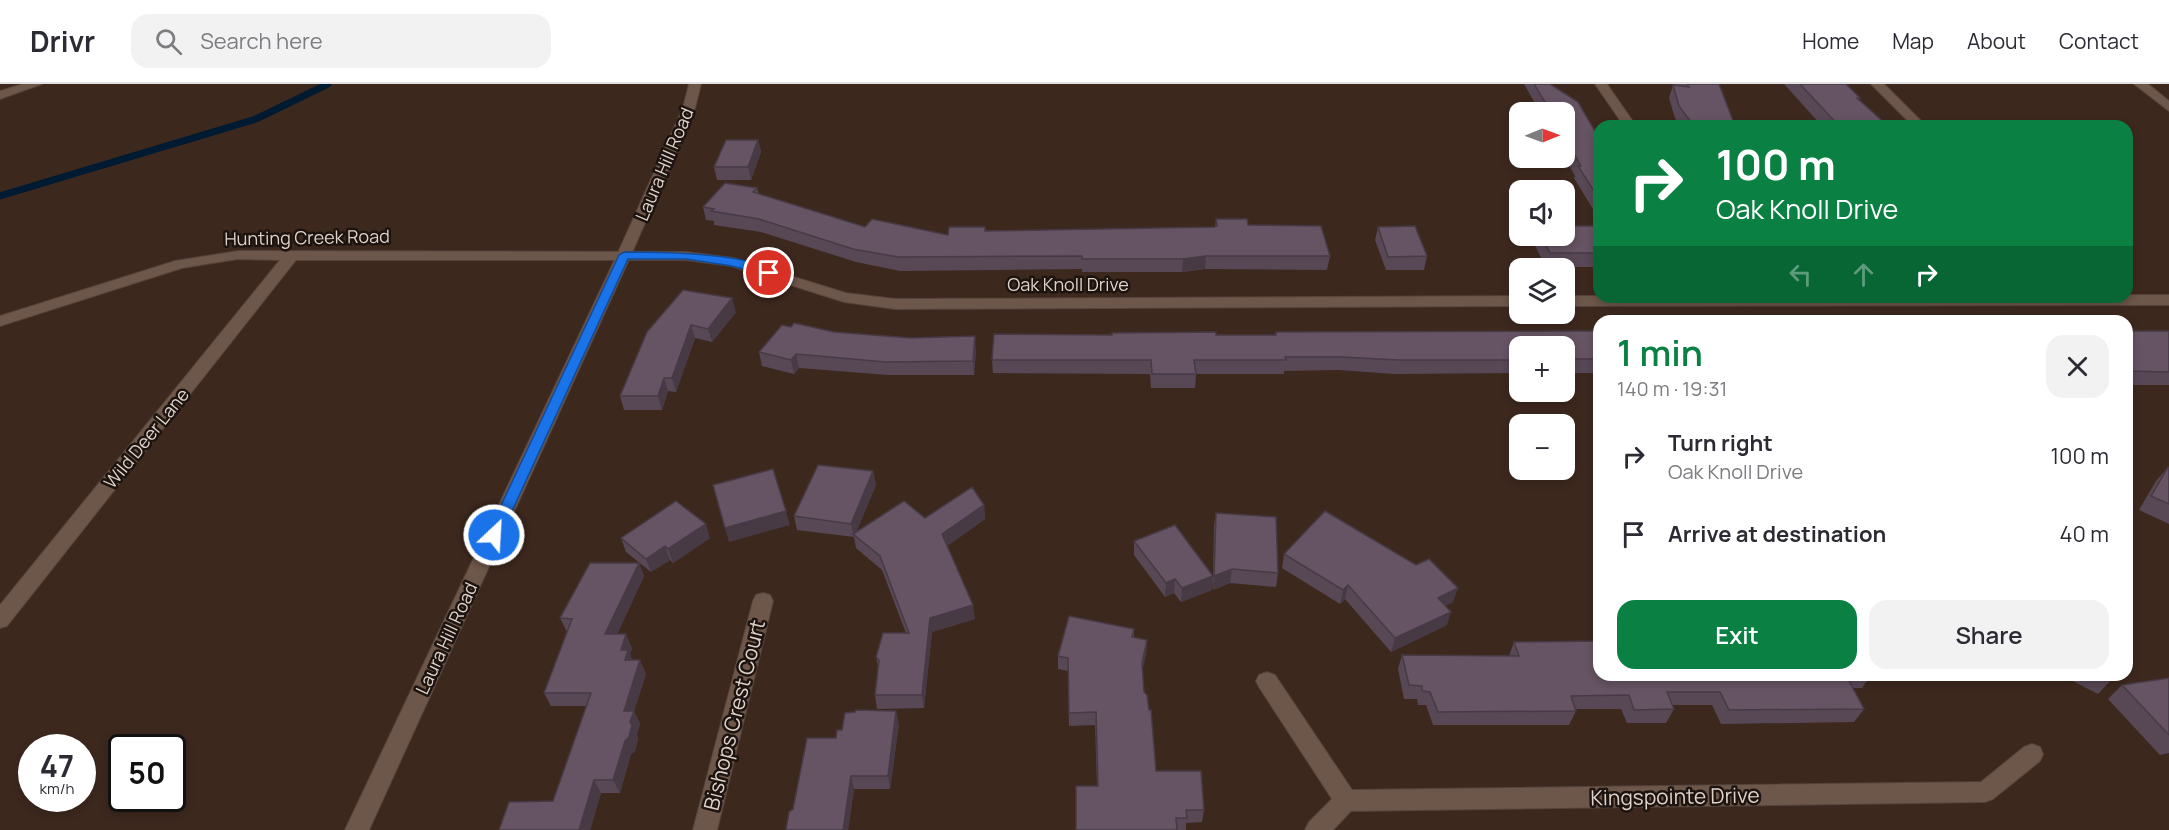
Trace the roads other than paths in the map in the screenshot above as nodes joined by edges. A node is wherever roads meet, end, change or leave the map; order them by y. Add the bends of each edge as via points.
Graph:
1 (36, 84) edge
2 (695, 84) edge
3 (1601, 84) edge
4 (1877, 84) edge
5 (2140, 84) edge
6 (0, 95) edge
7 (2169, 107) edge
8 (1626, 120) edge
9 (1914, 120) edge
10 (624, 255) junction
11 (291, 256) junction
12 (2133, 299) edge
13 (2169, 300) edge
14 (1509, 301) edge
15 (1575, 301) edge
16 (1593, 301) edge
17 (0, 321) edge
18 (764, 601) dead end
19 (0, 620) edge
20 (1267, 681) dead end
21 (2032, 754) dead end
22 (1346, 801) junction
23 (357, 830) edge
24 (705, 830) edge
25 (1317, 830) edge

1 - 6 street
2 - 10 street, Laura Hill Road via 689,108
3 - 8 street
4 - 9 street
5 - 7 street
10 - 11 street, Hunting Creek Road
10 - 14 street, Oak Knoll Drive via 733,262 844,297 896,304
10 - 23 street, Laura Hill Road
11 - 17 street, Hunting Creek Road via 238,255 180,264
11 - 19 street, Wild Deer Lane
12 - 13 street
15 - 16 street
18 - 24 street, Bishops Crest Court
20 - 22 street
21 - 22 street, Kingspointe Drive via 1985,792
22 - 25 street

